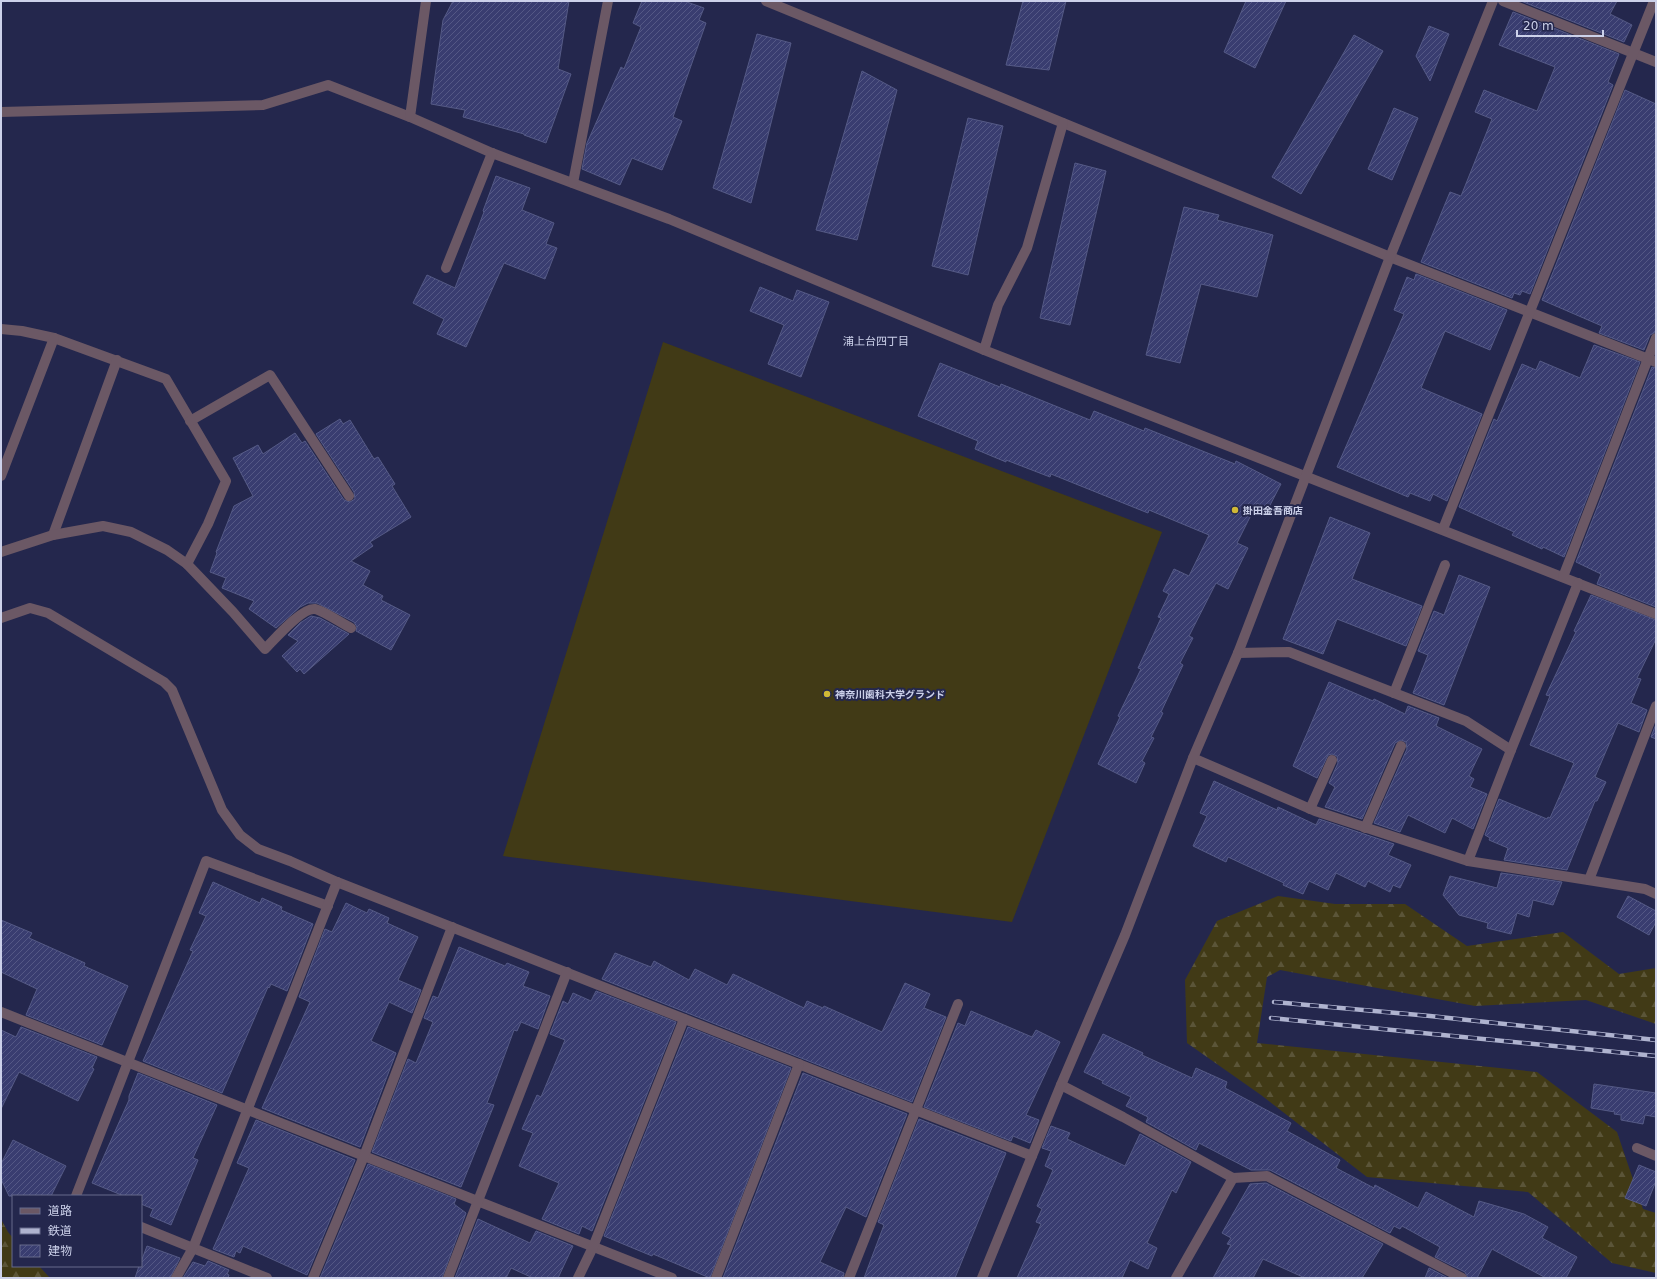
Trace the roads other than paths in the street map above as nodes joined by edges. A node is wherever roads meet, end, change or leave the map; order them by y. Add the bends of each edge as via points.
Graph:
1 (426, 1) edge
2 (608, 1) edge
3 (766, 1) edge
4 (1493, 1) edge
5 (1503, 1) edge
6 (1654, 1) edge
7 (1633, 53) junction
8 (1656, 62) edge
9 (1, 112) edge
10 (410, 117) junction
11 (1062, 123) junction
12 (492, 153) junction
13 (572, 183) junction
14 (1390, 257) junction
15 (446, 268) dead end
16 (1529, 313) junction
17 (1, 329) edge
18 (54, 338) junction
19 (1656, 338) edge
20 (984, 350) junction
21 (117, 360) junction
22 (1652, 360) edge
23 (190, 422) junction
24 (1305, 475) junction
25 (1, 476) edge
26 (349, 496) dead end
27 (1443, 529) junction
28 (53, 535) junction
29 (1, 552) edge
30 (187, 564) junction
31 (1445, 565) dead end
32 (1563, 577) junction
33 (1578, 584) junction
34 (1656, 614) edge
35 (1, 618) edge
36 (351, 628) dead end
37 (1238, 653) junction
38 (1394, 693) junction
39 (1656, 706) edge
40 (1401, 746) dead end
41 (1511, 750) junction
42 (1193, 758) junction
43 (1332, 760) dead end
44 (1310, 809) junction
45 (1365, 828) junction
46 (1468, 861) junction
47 (1589, 880) junction
48 (338, 882) junction
49 (1656, 894) edge
50 (328, 906) junction
51 (452, 927) junction
52 (567, 972) junction
53 (958, 1004) dead end
54 (1, 1012) edge
55 (684, 1019) junction
56 (128, 1062) junction
57 (799, 1064) junction
58 (1061, 1085) junction
59 (247, 1110) junction
60 (916, 1110) junction
61 (1637, 1148) dead end
62 (364, 1156) junction
63 (1032, 1156) junction
64 (1656, 1156) edge
65 (1233, 1178) junction
66 (76, 1195) edge
67 (478, 1201) junction
68 (142, 1226) edge
69 (593, 1247) junction
70 (193, 1248) junction
71 (176, 1278) edge
72 (267, 1278) edge
73 (313, 1278) edge
74 (448, 1278) edge
75 (578, 1278) edge
76 (672, 1278) edge
77 (716, 1278) edge
78 (849, 1278) edge
79 (982, 1278) edge
80 (1176, 1278) edge
81 (1462, 1278) edge

1 - 10 street
2 - 13 street
3 - 11 street
4 - 14 street
5 - 7 street
6 - 7 street
7 - 8 street
7 - 16 street
9 - 10 street via 263,105 328,85
10 - 12 street
11 - 14 street
11 - 20 street via 1027,248 998,305
12 - 13 street
12 - 15 street
13 - 20 street via 669,219
14 - 16 street
14 - 24 street
16 - 22 street
16 - 27 street
17 - 18 street
18 - 21 street
18 - 25 street
19 - 22 street
20 - 24 street
21 - 23 street via 166,380
21 - 28 street
22 - 32 street
23 - 26 street via 270,375
23 - 30 street via 226,481
24 - 27 street
24 - 37 street
27 - 32 street
28 - 29 street
28 - 30 street via 103,526 131,532 167,550
30 - 36 street via 264,649 300,614 308,610 315,609
31 - 38 street
32 - 33 street
33 - 34 street
33 - 41 street
35 - 48 street via 30,608 48,613 164,682 172,690 222,810 240,835 258,849
37 - 38 street via 1289,652
37 - 42 street
38 - 41 street via 1466,721
39 - 47 street
40 - 45 street
41 - 46 street
42 - 44 street
42 - 58 street via 1124,935
43 - 44 street
44 - 45 street
45 - 46 street
46 - 47 street
47 - 49 street via 1645,889
48 - 50 street
48 - 51 street
50 - 56 street via 206,861
50 - 59 street
51 - 52 street
51 - 62 street
52 - 55 street
52 - 67 street
53 - 60 street
54 - 56 street
55 - 57 street
55 - 69 street
56 - 59 street
56 - 66 street
57 - 60 street
57 - 77 street
58 - 63 street
58 - 65 street
59 - 62 street
59 - 70 street
60 - 63 street
60 - 78 street
61 - 64 street
62 - 67 street
62 - 73 street
63 - 79 street
65 - 80 street
65 - 81 street via 1267,1176
67 - 69 street
67 - 74 street
68 - 70 street
69 - 75 street
69 - 76 street
70 - 71 street
70 - 72 street

